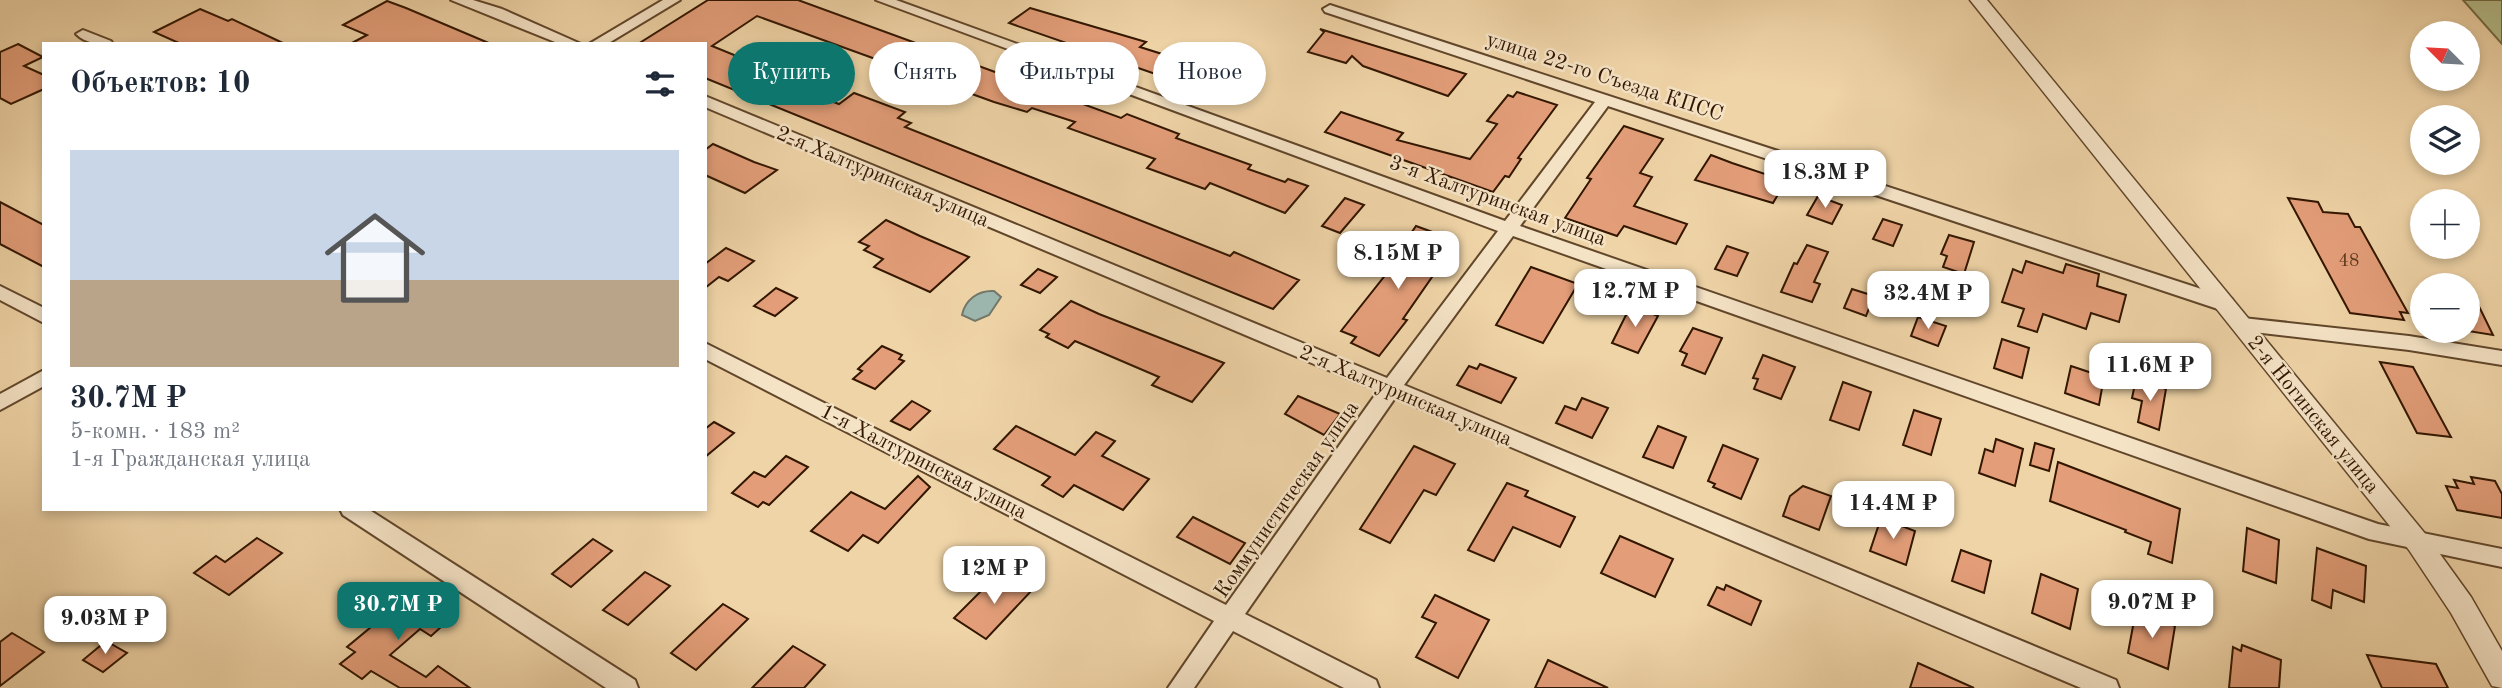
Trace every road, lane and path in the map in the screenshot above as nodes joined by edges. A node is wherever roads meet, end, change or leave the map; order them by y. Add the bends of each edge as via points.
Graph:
1 (458, 0) edge
2 (673, 0) edge
3 (883, 0) edge
4 (1978, 0) edge
5 (1330, 9) dead end
6 (83, 34) dead end
7 (101, 42) edge
8 (569, 42) edge
9 (600, 42) edge
10 (1605, 99) junction
11 (707, 102) edge
12 (1510, 229) junction
13 (0, 292) edge
14 (2225, 304) junction
15 (42, 316) edge
16 (2243, 325) junction
17 (707, 350) edge
18 (2502, 358) edge
19 (42, 378) edge
20 (1391, 388) junction
21 (0, 403) edge
22 (354, 511) edge
23 (2418, 542) junction
24 (2502, 558) edge
25 (1231, 618) junction
26 (2502, 677) edge
27 (626, 688) edge
28 (1181, 688) edge
29 (1367, 688) edge
30 (2107, 688) edge

1 - 8 street
2 - 9 street
3 - 12 street, 3-я Халтуринская улица
4 - 14 street, 2-я Ногинская улица
5 - 10 street, улица 22-го Съезда КПСС
6 - 7 street
10 - 12 street, Коммунистическая улица
10 - 14 street, улица 22-го Съезда КПСС
11 - 20 street, 2-я Халтуринская улица
12 - 20 street, Коммунистическая улица
12 - 23 street, 3-я Халтуринская улица via 2377,533
13 - 15 street
14 - 16 street, 2-я Ногинская улица
16 - 18 street
16 - 23 street, 2-я Ногинская улица
17 - 25 street, 1-я Халтуринская улица
19 - 21 street
20 - 25 street, Коммунистическая улица
20 - 30 street, 2-я Халтуринская улица
22 - 27 street
23 - 24 street, 3-я Халтуринская улица
23 - 26 street, 2-я Ногинская улица
25 - 28 street, Коммунистическая улица
25 - 29 street, 1-я Халтуринская улица

